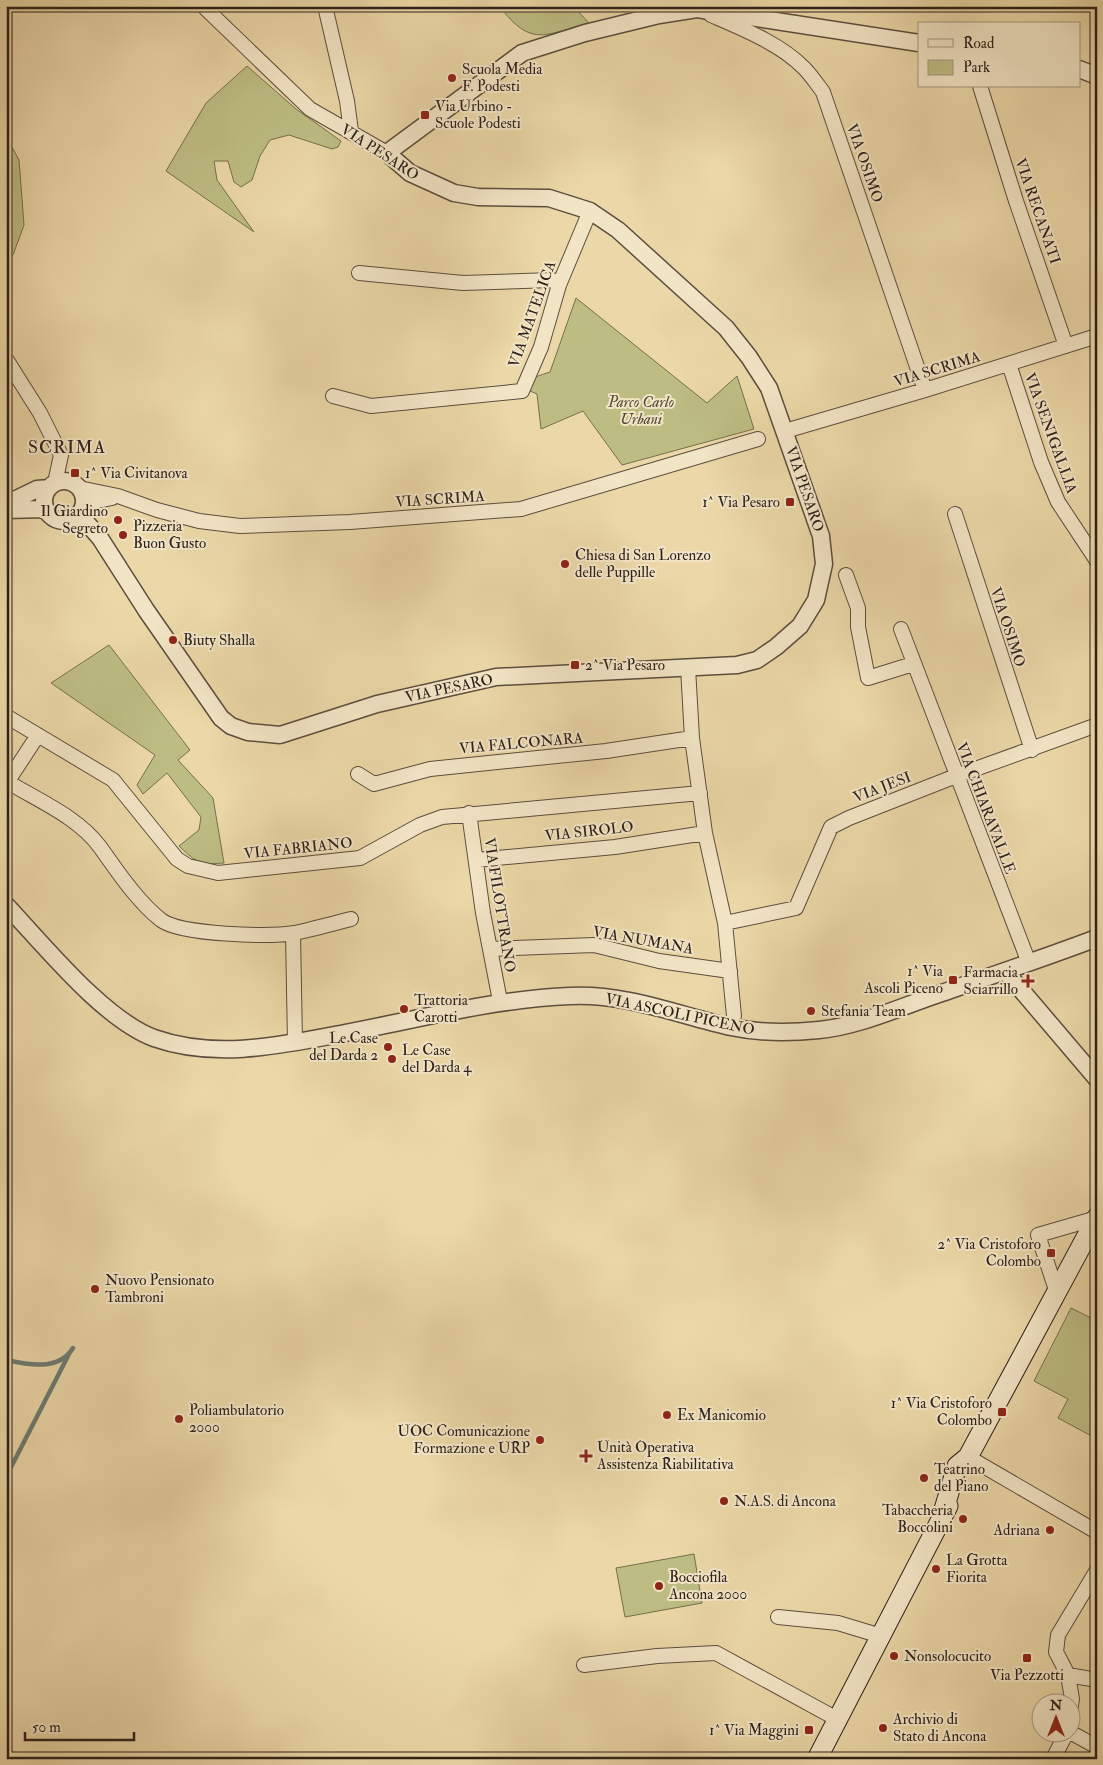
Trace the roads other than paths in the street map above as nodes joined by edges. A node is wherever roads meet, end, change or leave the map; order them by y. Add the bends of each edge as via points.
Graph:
1 (203, 6) edge
2 (325, 6) edge
3 (696, 8) edge
4 (918, 43) edge
5 (1080, 69) edge
6 (1097, 76) edge
7 (981, 88) edge
8 (351, 131) junction
9 (387, 153) junction
10 (590, 211) junction
11 (359, 273) dead end
12 (559, 285) junction
13 (1097, 336) edge
14 (1066, 346) junction
15 (6, 359) edge
16 (1010, 364) junction
17 (925, 390) junction
18 (333, 396) dead end
19 (785, 431) junction
20 (758, 439) dead end
21 (52, 485) junction
22 (79, 488) junction
23 (118, 496) junction
24 (6, 504) edge
25 (45, 508) junction
26 (6, 510) edge
27 (78, 512) junction
28 (955, 514) dead end
29 (1097, 561) edge
30 (846, 575) dead end
31 (901, 629) dead end
32 (913, 664) junction
33 (688, 668) junction
34 (6, 716) edge
35 (1097, 725) edge
36 (38, 735) junction
37 (692, 738) junction
38 (1032, 750) junction
39 (358, 774) dead end
40 (956, 776) junction
41 (7, 783) edge
42 (700, 793) junction
43 (469, 813) junction
44 (705, 833) junction
45 (476, 860) junction
46 (6, 905) edge
47 (351, 919) dead end
48 (725, 924) junction
49 (293, 933) junction
50 (1097, 938) edge
51 (490, 949) junction
52 (1029, 963) junction
53 (1005, 971) junction
54 (730, 972) junction
55 (500, 1001) junction
56 (734, 1016) dead end
57 (295, 1042) junction
58 (1097, 1079) edge
59 (1097, 1217) edge
60 (1057, 1293) junction
61 (968, 1457) junction
62 (1097, 1532) edge
63 (1097, 1570) edge
64 (778, 1616) dead end
65 (881, 1636) junction
66 (584, 1665) dead end
67 (1068, 1675) junction
68 (1097, 1680) edge
69 (1071, 1692) edge
70 (837, 1719) junction
71 (1080, 1738) edge
72 (1063, 1742) edge
73 (1097, 1747) edge
74 (817, 1759) edge
75 (1053, 1759) edge

1 - 8 street, VIA PESARO via 310,109
2 - 8 street
3 - 4 street
3 - 9 street via 585,33 522,53
3 - 17 street, VIA OSIMO via 752,33 778,49 803,67 824,92
5 - 6 street
7 - 14 street, VIA RECANATI
8 - 9 street, VIA PESARO
9 - 10 street, VIA PESARO via 410,174 454,192 478,197 549,198
10 - 12 street, VIA MATELICA
10 - 19 street, VIA PESARO via 618,230 726,328 769,388
11 - 12 street via 462,282 552,280
12 - 18 street, VIA MATELICA via 522,391 371,406
13 - 14 street, VIA SCRIMA
14 - 16 street, VIA SCRIMA
15 - 21 street via 40,413 61,455
16 - 17 street, VIA SCRIMA
16 - 29 street, VIA SENIGALLIA via 1041,462 1058,502
17 - 19 street, VIA SCRIMA
19 - 33 street, VIA PESARO via 821,536 824,564 816,600 800,626 757,660 737,665
20 - 23 street, VIA SCRIMA via 521,508 350,522 240,526 199,521
21 - 22 street via 63,481
21 - 24 street
21 - 25 street via 44,498
22 - 23 street, VIA SCRIMA
22 - 27 street via 83,496
23 - 27 street
25 - 26 street
25 - 27 street via 56,519
27 - 33 street, VIA PESARO via 100,538 221,718 248,732 280,735 377,704 496,677
28 - 38 street, VIA OSIMO
30 - 32 street via 858,608 858,626 868,678
31 - 32 street, VIA CHIARAVALLE
32 - 40 street, VIA CHIARAVALLE
33 - 37 street
34 - 36 street, VIA FABRIANO
35 - 38 street, VIA JESI
36 - 41 street
36 - 43 street, VIA FABRIANO via 113,780 177,859 188,866 218,873 360,858 420,825 442,817
37 - 39 street, VIA FALCONARA via 606,752 430,769 374,784
37 - 42 street
38 - 40 street, VIA JESI
40 - 48 street, VIA JESI via 831,827 796,908
40 - 52 street, VIA CHIARAVALLE
41 - 49 street via 77,824 162,921 182,929 215,934
42 - 43 street, VIA FABRIANO
42 - 44 street
43 - 45 street, VIA FILOTTRANO
44 - 45 street, VIA SIROLO
44 - 48 street
45 - 51 street, VIA FILOTTRANO
46 - 57 street, VIA ASCOLI PICENO via 93,996 121,1021 152,1037 194,1048 236,1050
47 - 49 street
48 - 54 street
49 - 57 street
50 - 52 street, VIA ASCOLI PICENO
51 - 54 street, VIA NUMANA via 594,945 659,961
51 - 55 street, VIA FILOTTRANO
52 - 53 street, VIA ASCOLI PICENO
53 - 55 street, VIA ASCOLI PICENO via 860,1021 818,1031 781,1032 732,1027 604,997 574,995
53 - 58 street
54 - 56 street
55 - 57 street, VIA ASCOLI PICENO
59 - 60 main road
59 - 60 street via 1038,1235
60 - 61 main road
61 - 62 street
61 - 65 main road via 957,1466 942,1516
63 - 67 street via 1058,1635 1056,1652
64 - 65 street via 838,1623
65 - 70 main road
66 - 70 street via 716,1653
67 - 68 street
67 - 69 street
70 - 74 main road
71 - 73 street
72 - 75 street

